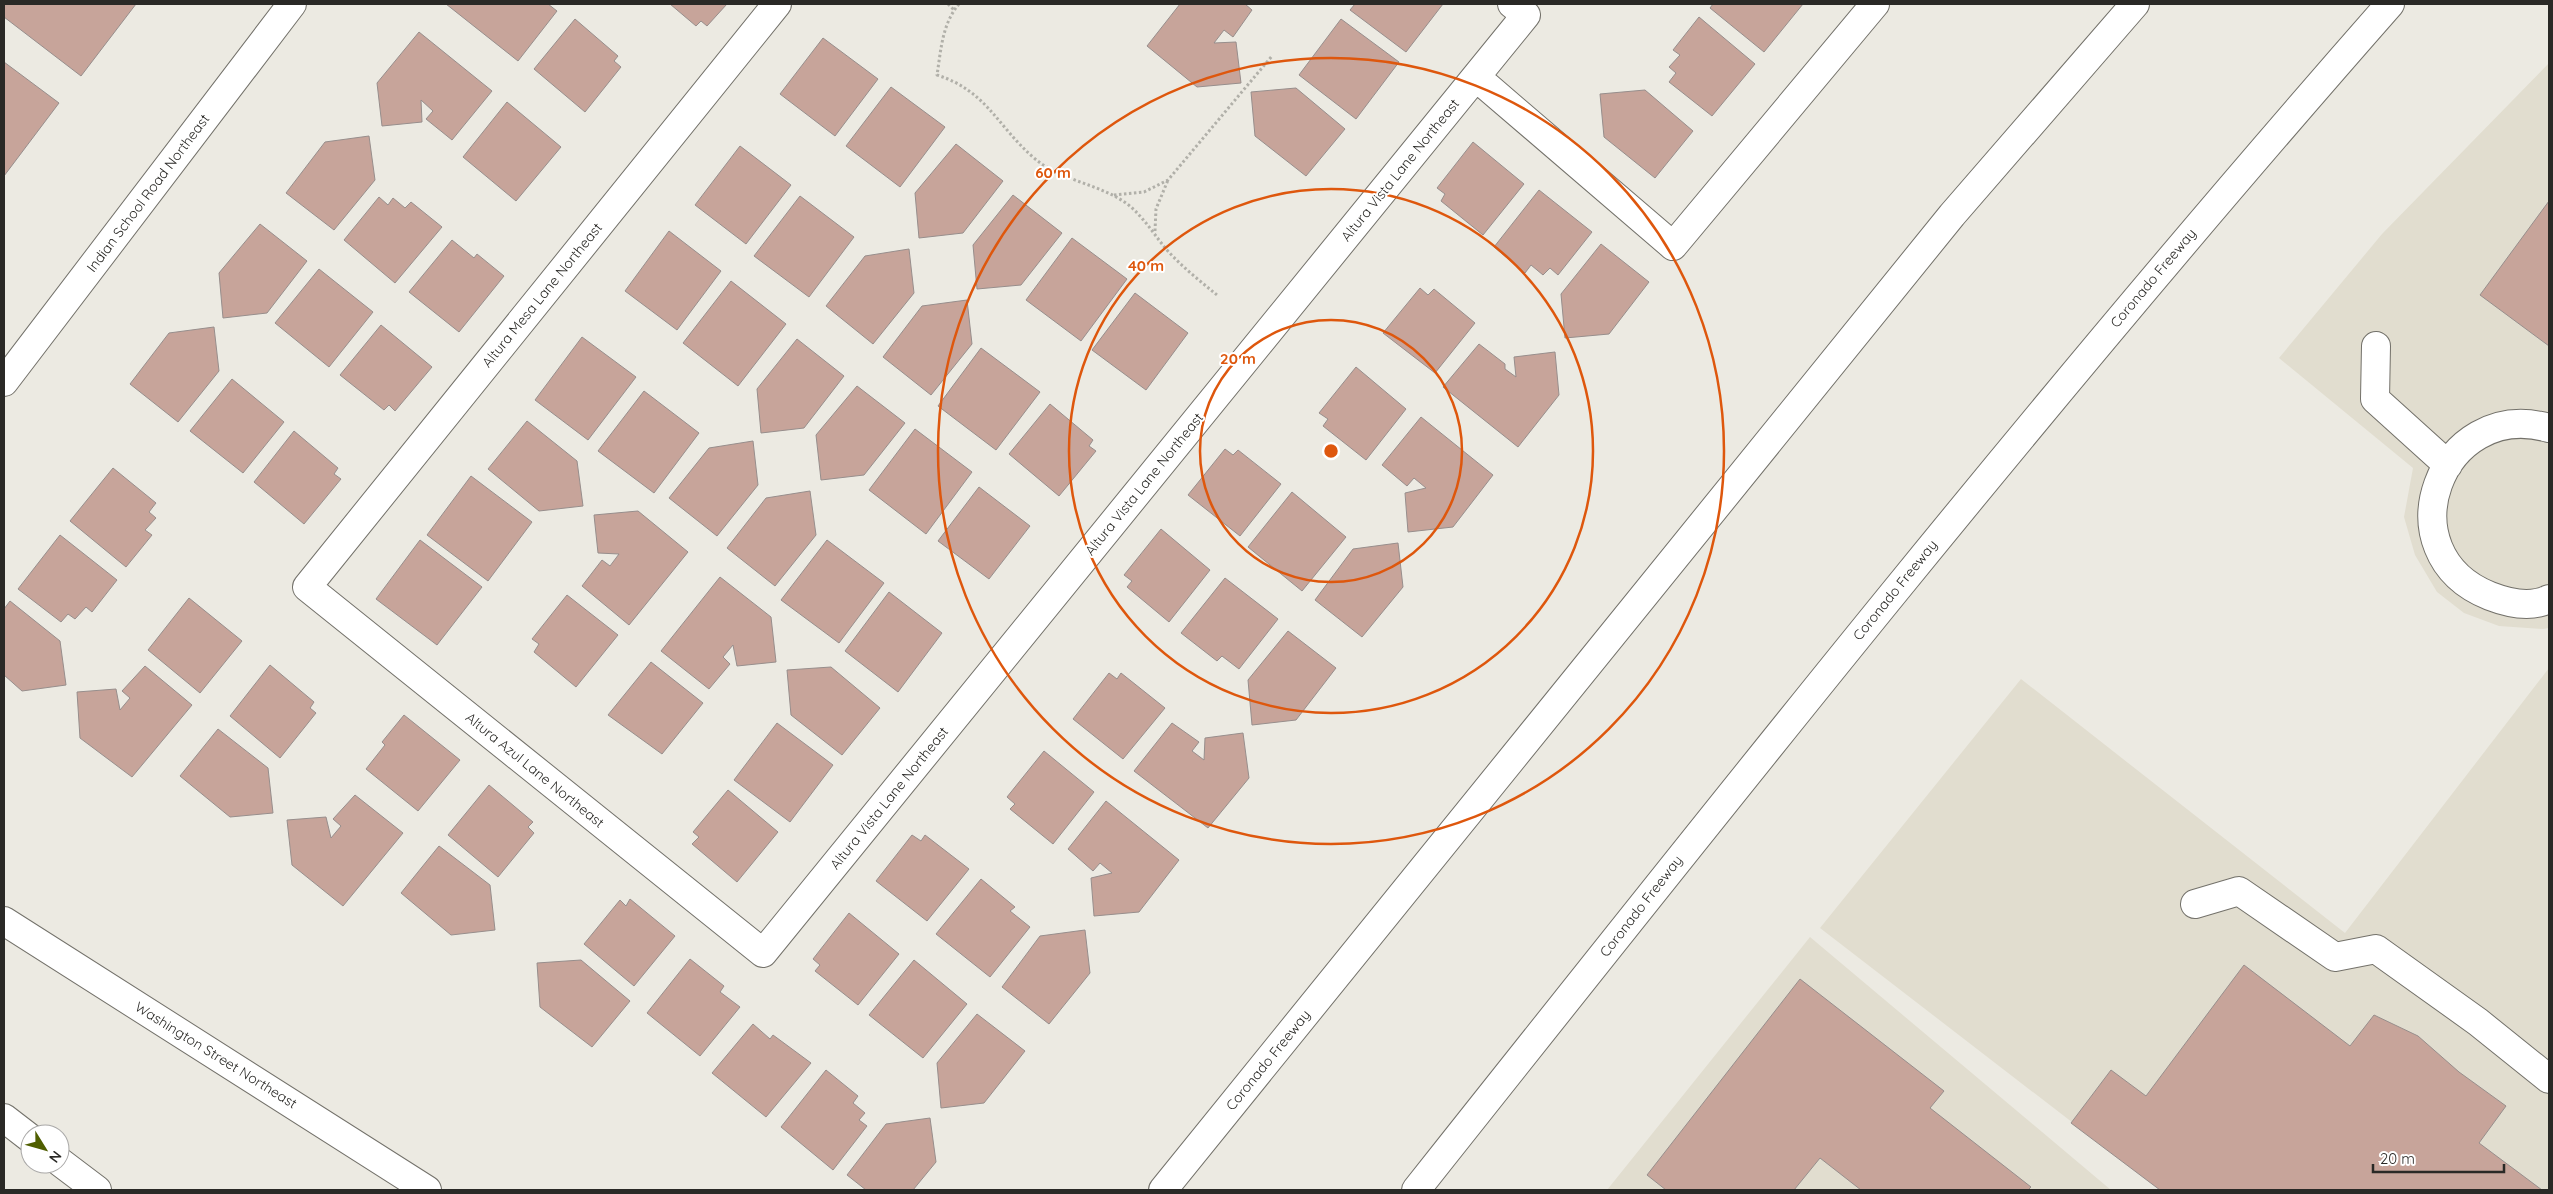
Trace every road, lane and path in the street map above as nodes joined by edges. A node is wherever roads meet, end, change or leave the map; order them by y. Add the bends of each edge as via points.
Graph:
1 (292, 4) edge
2 (778, 4) edge
3 (948, 4) edge
4 (959, 4) edge
5 (1875, 4) edge
6 (2135, 4) edge
7 (2390, 4) edge
8 (954, 10) junction
9 (1519, 10) edge
10 (1272, 56) dead end
11 (1476, 77) junction
12 (1168, 180) junction
13 (1113, 195) junction
14 (1155, 233) junction
15 (1217, 295) dead end
16 (2376, 346) dead end
17 (4, 382) edge
18 (2549, 428) edge
19 (2448, 465) junction
20 (307, 587) joint
21 (2549, 599) edge
22 (2195, 904) dead end
23 (4, 921) edge
24 (763, 953) joint
25 (2549, 1079) edge
26 (4, 1118) edge
27 (20, 1130) edge
28 (70, 1170) edge
29 (97, 1190) edge
30 (427, 1190) edge
31 (1163, 1190) edge
32 (1416, 1190) edge

1 - 17 main road, Indian School Road Northeast
2 - 20 main road, Altura Mesa Lane Northeast
3 - 8 path
4 - 8 path
5 - 11 main road via 1673,246
6 - 31 main road, Coronado Freeway via 1946,223
7 - 32 main road, Coronado Freeway via 2254,158 2042,410 1791,717
8 - 13 path via 944,31 937,74 960,84 983,101 1019,144 1042,164 1054,172
9 - 11 main road, Altura Vista Lane Northeast
10 - 12 path
11 - 24 main road, Altura Vista Lane Northeast
12 - 13 path via 1144,192
12 - 14 path via 1156,209
13 - 14 path via 1140,215
14 - 15 path via 1176,259
16 - 19 main road via 2376,400
18 - 19 main road via 2502,426 2482,432 2455,453
19 - 21 main road via 2436,484 2432,522 2438,548 2454,575 2471,589 2508,604
20 - 24 main road, Altura Azul Lane Northeast
22 - 25 main road via 2239,891 2335,957 2376,949 2478,1022
23 - 30 main road, Washington Street Northeast
26 - 27 main road
28 - 29 main road

